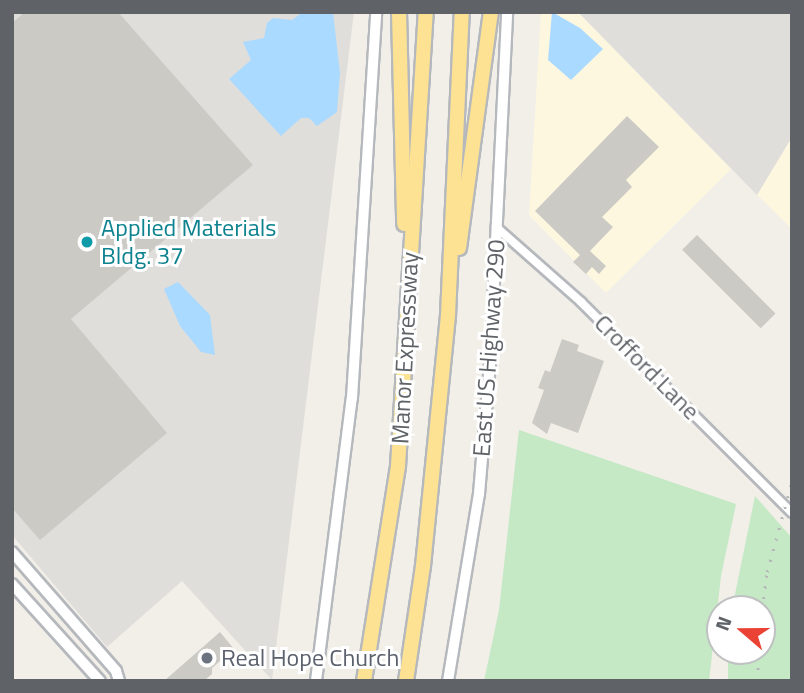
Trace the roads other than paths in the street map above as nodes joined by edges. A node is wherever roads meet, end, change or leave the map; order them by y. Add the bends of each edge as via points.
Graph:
1 (376, 12) edge
2 (399, 12) edge
3 (426, 12) edge
4 (461, 12) edge
5 (491, 12) edge
6 (507, 12) edge
7 (496, 227) junction
8 (408, 294) junction
9 (448, 315) junction
10 (792, 513) edge
11 (12, 552) edge
12 (12, 584) edge
13 (100, 681) edge
14 (119, 681) edge
15 (316, 681) edge
16 (364, 681) edge
17 (406, 681) edge
18 (448, 681) edge

1 - 15 main road via 352,398
2 - 8 highway
3 - 8 highway, Manor Expressway
4 - 9 highway, Manor Expressway
5 - 9 highway
6 - 7 main road, East US Highway 290
7 - 10 street, Crofford Lane via 582,302
7 - 18 main road, East US Highway 290 via 479,494
8 - 16 highway, Manor Expressway via 398,466
9 - 17 highway, Manor Expressway via 424,566
11 - 14 main road via 117,671
12 - 13 main road

